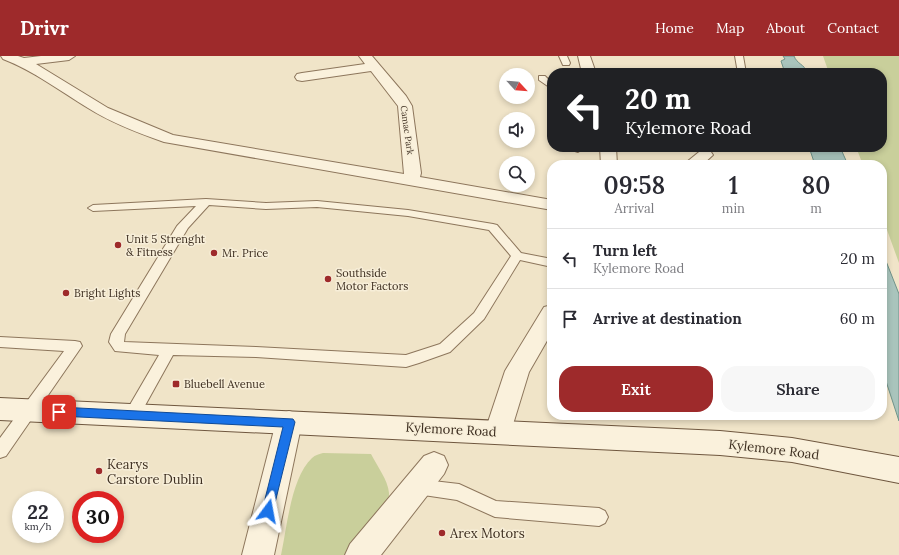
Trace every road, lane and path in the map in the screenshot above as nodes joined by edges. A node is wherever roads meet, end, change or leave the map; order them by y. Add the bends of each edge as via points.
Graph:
1 (7, 56) edge
2 (69, 56) edge
3 (584, 56) edge
4 (738, 56) edge
5 (368, 61) edge
6 (24, 62) junction
7 (588, 68) edge
8 (741, 68) edge
9 (302, 77) dead end
10 (542, 78) dead end
11 (547, 83) edge
12 (705, 154) dead end
13 (698, 160) edge
14 (409, 181) junction
15 (206, 202) junction
16 (547, 204) edge
17 (93, 208) dead end
18 (518, 256) junction
19 (547, 262) edge
20 (547, 321) edge
21 (0, 342) edge
22 (169, 350) junction
23 (0, 409) edge
24 (30, 411) junction
25 (132, 415) junction
26 (289, 422) junction
27 (498, 431) junction
28 (0, 451) edge
29 (899, 470) edge
30 (425, 476) joint
31 (599, 517) dead end
32 (258, 555) edge
33 (361, 555) edge

1 - 6 street
2 - 6 street
3 - 7 street
4 - 8 lane
5 - 9 street, Camac Park
5 - 14 street, Camac Park via 405,106 413,173
6 - 14 street via 96,107 132,126 170,140
10 - 11 lane
12 - 13 street
14 - 16 street
15 - 17 lane
15 - 18 lane via 266,206 316,204 408,213 493,228
15 - 22 lane via 183,226 118,334 116,342 120,347
18 - 19 lane
18 - 22 lane via 479,316 444,348 419,358 406,361 256,352
20 - 27 street via 518,370
21 - 24 lane via 75,346
22 - 25 lane
23 - 24 street, Kylemore Road
24 - 25 street, Kylemore Road
24 - 28 lane
25 - 26 street, Kylemore Road
26 - 27 street, Kylemore Road
26 - 32 street
27 - 29 street, Kylemore Road via 720,442 792,450
30 - 31 lane via 495,509
30 - 33 street

